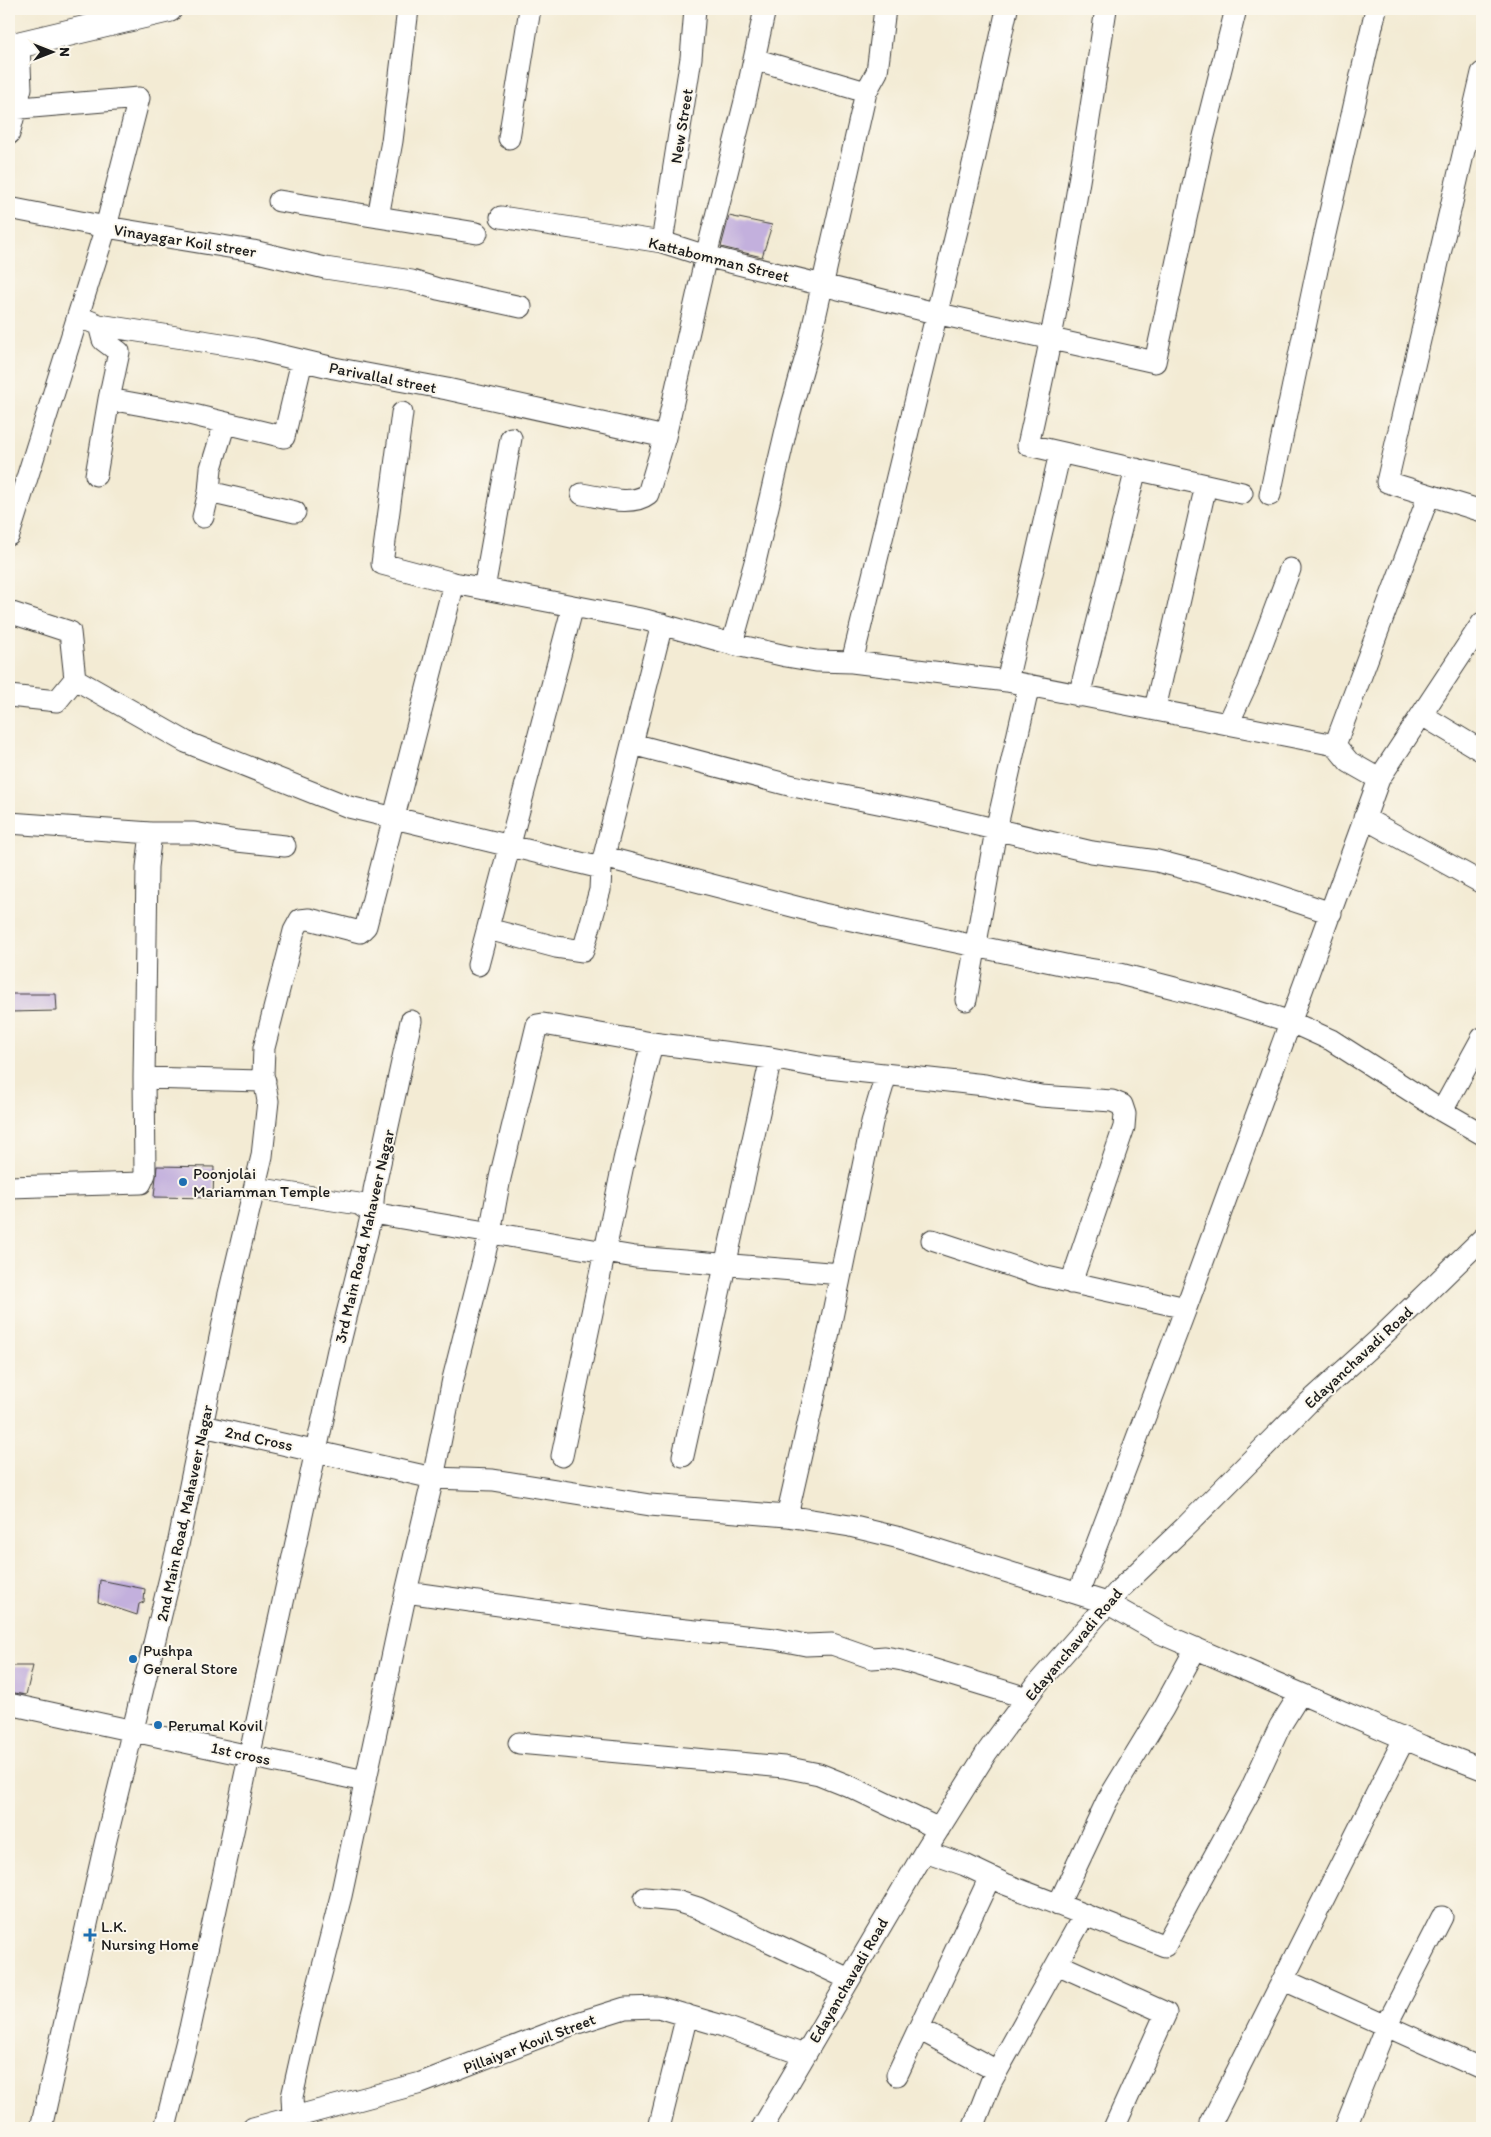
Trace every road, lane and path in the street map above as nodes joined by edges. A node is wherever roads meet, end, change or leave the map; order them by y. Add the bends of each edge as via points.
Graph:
1 (169, 9) edge
2 (408, 9) edge
3 (530, 9) edge
4 (695, 9) edge
5 (765, 9) edge
6 (885, 9) edge
7 (1007, 9) edge
8 (1106, 9) edge
9 (1236, 9) edge
10 (1376, 9) edge
11 (14, 46) edge
12 (754, 59) junction
13 (1482, 74) edge
14 (866, 92) junction
15 (13, 109) edge
16 (9, 134) edge
17 (510, 138) dead end
18 (279, 201) dead end
19 (9, 208) edge
20 (378, 217) junction
21 (501, 217) dead end
22 (106, 226) junction
23 (478, 233) dead end
24 (662, 242) junction
25 (706, 256) junction
26 (823, 285) junction
27 (521, 307) dead end
28 (935, 313) junction
29 (78, 316) junction
30 (99, 324) junction
31 (1052, 338) junction
32 (302, 360) junction
33 (109, 399) junction
34 (402, 413) dead end
35 (225, 423) junction
36 (665, 437) junction
37 (511, 438) dead end
38 (1060, 452) junction
39 (1136, 469) junction
40 (96, 475) dead end
41 (1206, 485) junction
42 (209, 492) junction
43 (1242, 493) dead end
44 (582, 494) dead end
45 (1270, 495) dead end
46 (1430, 495) junction
47 (1482, 511) edge
48 (294, 512) dead end
49 (203, 517) dead end
50 (9, 535) edge
51 (1290, 569) dead end
52 (454, 583) junction
53 (484, 589) junction
54 (573, 606) junction
55 (9, 612) edge
56 (1482, 623) edge
57 (662, 624) junction
58 (732, 644) junction
59 (852, 662) junction
60 (75, 678) junction
61 (1007, 681) junction
62 (1029, 686) junction
63 (9, 696) edge
64 (1079, 696) junction
65 (1154, 709) junction
66 (1422, 715) junction
67 (1228, 724) junction
68 (632, 744) junction
69 (1335, 745) junction
70 (1482, 751) edge
71 (1379, 779) junction
72 (393, 818) junction
73 (1364, 818) junction
74 (9, 823) edge
75 (996, 830) junction
76 (150, 833) junction
77 (285, 846) dead end
78 (510, 846) junction
79 (603, 863) junction
80 (1482, 883) edge
81 (1331, 913) junction
82 (488, 929) junction
83 (974, 945) junction
84 (478, 964) dead end
85 (966, 1000) dead end
86 (410, 1021) dead end
87 (1291, 1022) junction
88 (1482, 1038) edge
89 (652, 1043) junction
90 (771, 1058) junction
91 (886, 1075) junction
92 (144, 1078) junction
93 (267, 1091) junction
94 (1442, 1111) junction
95 (1482, 1134) edge
96 (9, 1187) edge
97 (255, 1188) junction
98 (372, 1213) junction
99 (490, 1233) junction
100 (1482, 1238) edge
101 (932, 1240) dead end
102 (605, 1253) junction
103 (724, 1265) junction
104 (841, 1274) junction
105 (1071, 1283) junction
106 (1186, 1308) junction
107 (203, 1426) junction
108 (316, 1451) junction
109 (562, 1456) dead end
110 (683, 1456) dead end
111 (433, 1478) junction
112 (787, 1516) junction
113 (406, 1592) junction
114 (1078, 1594) junction
115 (1107, 1603) junction
116 (1196, 1648) junction
117 (1300, 1694) junction
118 (1027, 1698) junction
119 (9, 1704) edge
120 (133, 1730) junction
121 (1404, 1739) junction
122 (519, 1743) dead end
123 (249, 1754) junction
124 (1482, 1769) edge
125 (364, 1781) junction
126 (939, 1829) junction
127 (925, 1852) junction
128 (990, 1877) junction
129 (645, 1898) dead end
130 (1058, 1904) junction
131 (1084, 1915) junction
132 (1442, 1916) dead end
133 (1056, 1964) junction
134 (849, 1979) junction
135 (1284, 1980) junction
136 (687, 2015) junction
137 (1386, 2026) junction
138 (919, 2029) junction
139 (804, 2055) junction
140 (1482, 2069) edge
141 (997, 2071) junction
142 (897, 2075) dead end
143 (293, 2116) junction
144 (1212, 2123) dead end
145 (41, 2128) edge
146 (165, 2128) edge
147 (253, 2128) edge
148 (659, 2128) edge
149 (762, 2128) edge
150 (973, 2128) edge
151 (1114, 2128) edge
152 (1345, 2128) edge

1 - 11 street
2 - 20 street via 392,141
3 - 17 street
4 - 24 street, New Street via 692,58
5 - 12 street
6 - 14 street via 877,72
7 - 28 street via 975,156
8 - 31 street
9 - 31 street, Kattabomman Street via 1202,144 1154,362
10 - 45 street
11 - 15 street via 21,71
12 - 14 street
12 - 25 street
13 - 46 street via 1387,482
14 - 26 street
15 - 16 street
15 - 22 street via 139,98
18 - 20 street
19 - 22 street
20 - 23 street
21 - 24 street, Kattabomman Street
22 - 27 street, Vinayagar Koil streer via 253,250 325,268 412,281 438,290
22 - 29 street, Vinayagar Koil streer
24 - 25 street, Kattabomman Street
25 - 26 street, Kattabomman Street
25 - 36 street
26 - 28 street, Kattabomman Street
26 - 58 street
28 - 31 street, Kattabomman Street
28 - 59 street
29 - 30 street, Parivallal street
29 - 50 street, Vinayagar Koil streer
30 - 32 street, Parivallal street
30 - 33 street via 103,340 119,352
31 - 38 street via 1028,445
32 - 35 street via 284,437
32 - 36 street, Parivallal street
33 - 35 street
33 - 40 street
34 - 52 street via 382,564
35 - 42 street via 211,468
36 - 44 street via 648,494 640,500
37 - 53 street
38 - 39 street
38 - 61 street
39 - 41 street
39 - 64 street
41 - 43 street
41 - 65 street
42 - 48 street
42 - 49 street
46 - 47 street
46 - 69 street
51 - 67 street via 1248,681
52 - 53 street
52 - 72 street
53 - 54 street
54 - 57 street
54 - 78 street
55 - 60 street via 70,632
56 - 66 street
57 - 58 street
57 - 68 street
58 - 59 street via 816,661
59 - 61 street
60 - 63 street via 57,701
60 - 72 street via 186,742 349,806
61 - 62 street
62 - 64 street
62 - 75 street
64 - 65 street
65 - 67 street
66 - 70 street
66 - 71 street
67 - 69 street
68 - 75 street via 793,786
68 - 79 street
69 - 71 street via 1349,762
71 - 73 street
72 - 78 street
72 - 93 street, 2nd Main Road, Mahaveer Nagar via 366,926 360,932 309,919 300,920 294,931 264,1048
73 - 80 street
73 - 81 street
74 - 76 street
75 - 81 street via 1092,852 1166,864 1234,881
75 - 83 street
76 - 77 street via 194,833
76 - 92 street
78 - 79 street
78 - 82 street
79 - 82 street via 600,890 582,951
79 - 83 street
81 - 87 street
82 - 84 street
83 - 85 street
83 - 87 street via 1120,974
86 - 98 street, 3rd Main Road, Mahaveer Nagar via 374,1190
87 - 94 street via 1331,1040
87 - 106 street
88 - 94 street
89 - 90 street
89 - 99 street via 538,1025 500,1178
89 - 102 street
90 - 91 street
90 - 103 street
91 - 104 street via 872,1122
91 - 105 street via 985,1085 1041,1096 1112,1101 1122,1105 1124,1127
92 - 93 street
92 - 96 street via 145,1174 141,1183
93 - 97 street, 2nd Main Road, Mahaveer Nagar via 262,1156
94 - 95 street
97 - 98 street via 359,1204
97 - 107 street, 2nd Main Road, Mahaveer Nagar via 228,1298
98 - 99 street
98 - 108 street, 3rd Main Road, Mahaveer Nagar
99 - 102 street
99 - 111 street via 452,1379
100 - 115 street, Edayanchavadi Road via 1294,1417
101 - 105 street
102 - 103 street
102 - 109 street
103 - 104 street
103 - 110 street
104 - 112 street
105 - 106 street
106 - 114 street
107 - 108 street, 2nd Cross
107 - 120 street, 2nd Main Road, Mahaveer Nagar via 176,1555
108 - 111 street, 2nd Cross
108 - 123 street, 3rd Main Road, Mahaveer Nagar
111 - 112 street, 2nd Cross via 493,1480 650,1505
111 - 113 street
112 - 114 street, 2nd Cross via 900,1538
113 - 118 street via 657,1627 806,1645 832,1644 872,1658 902,1660
113 - 125 street
114 - 115 street, 2nd Cross
115 - 116 street, 2nd Cross via 1160,1633
115 - 118 street, Edayanchavadi Road
116 - 117 street, 2nd Cross
116 - 130 street via 1107,1801
117 - 121 street, 2nd Cross
117 - 131 street via 1280,1726 1250,1791 1165,1946
118 - 126 street, Edayanchavadi Road via 987,1752
119 - 120 street, 1st cross
120 - 123 street, 1st cross
120 - 145 street, 2nd Main Road, Mahaveer Nagar
121 - 124 street, 2nd Cross
121 - 135 street
122 - 126 street via 784,1767 819,1774
123 - 125 street, 1st cross
123 - 146 street, 3rd Main Road, Mahaveer Nagar
125 - 143 street via 341,1896 308,2020 292,2097
126 - 127 street, Edayanchavadi Road
127 - 128 street
127 - 134 street, Edayanchavadi Road
128 - 130 street
128 - 138 street
129 - 134 street via 676,1901 698,1908
130 - 131 street
131 - 133 street
132 - 137 street
133 - 141 street
133 - 151 street via 1166,2013
134 - 139 street, Edayanchavadi Road
135 - 137 street
135 - 144 street
136 - 139 street, Pillaiyar Kovil Street
136 - 143 street, Pillaiyar Kovil Street via 658,2007 625,2008 571,2025 421,2083
136 - 148 street
137 - 140 street
137 - 152 street
138 - 141 street
138 - 142 street
139 - 149 street, Edayanchavadi Road
141 - 150 street
143 - 147 street, Pillaiyar Kovil Street

